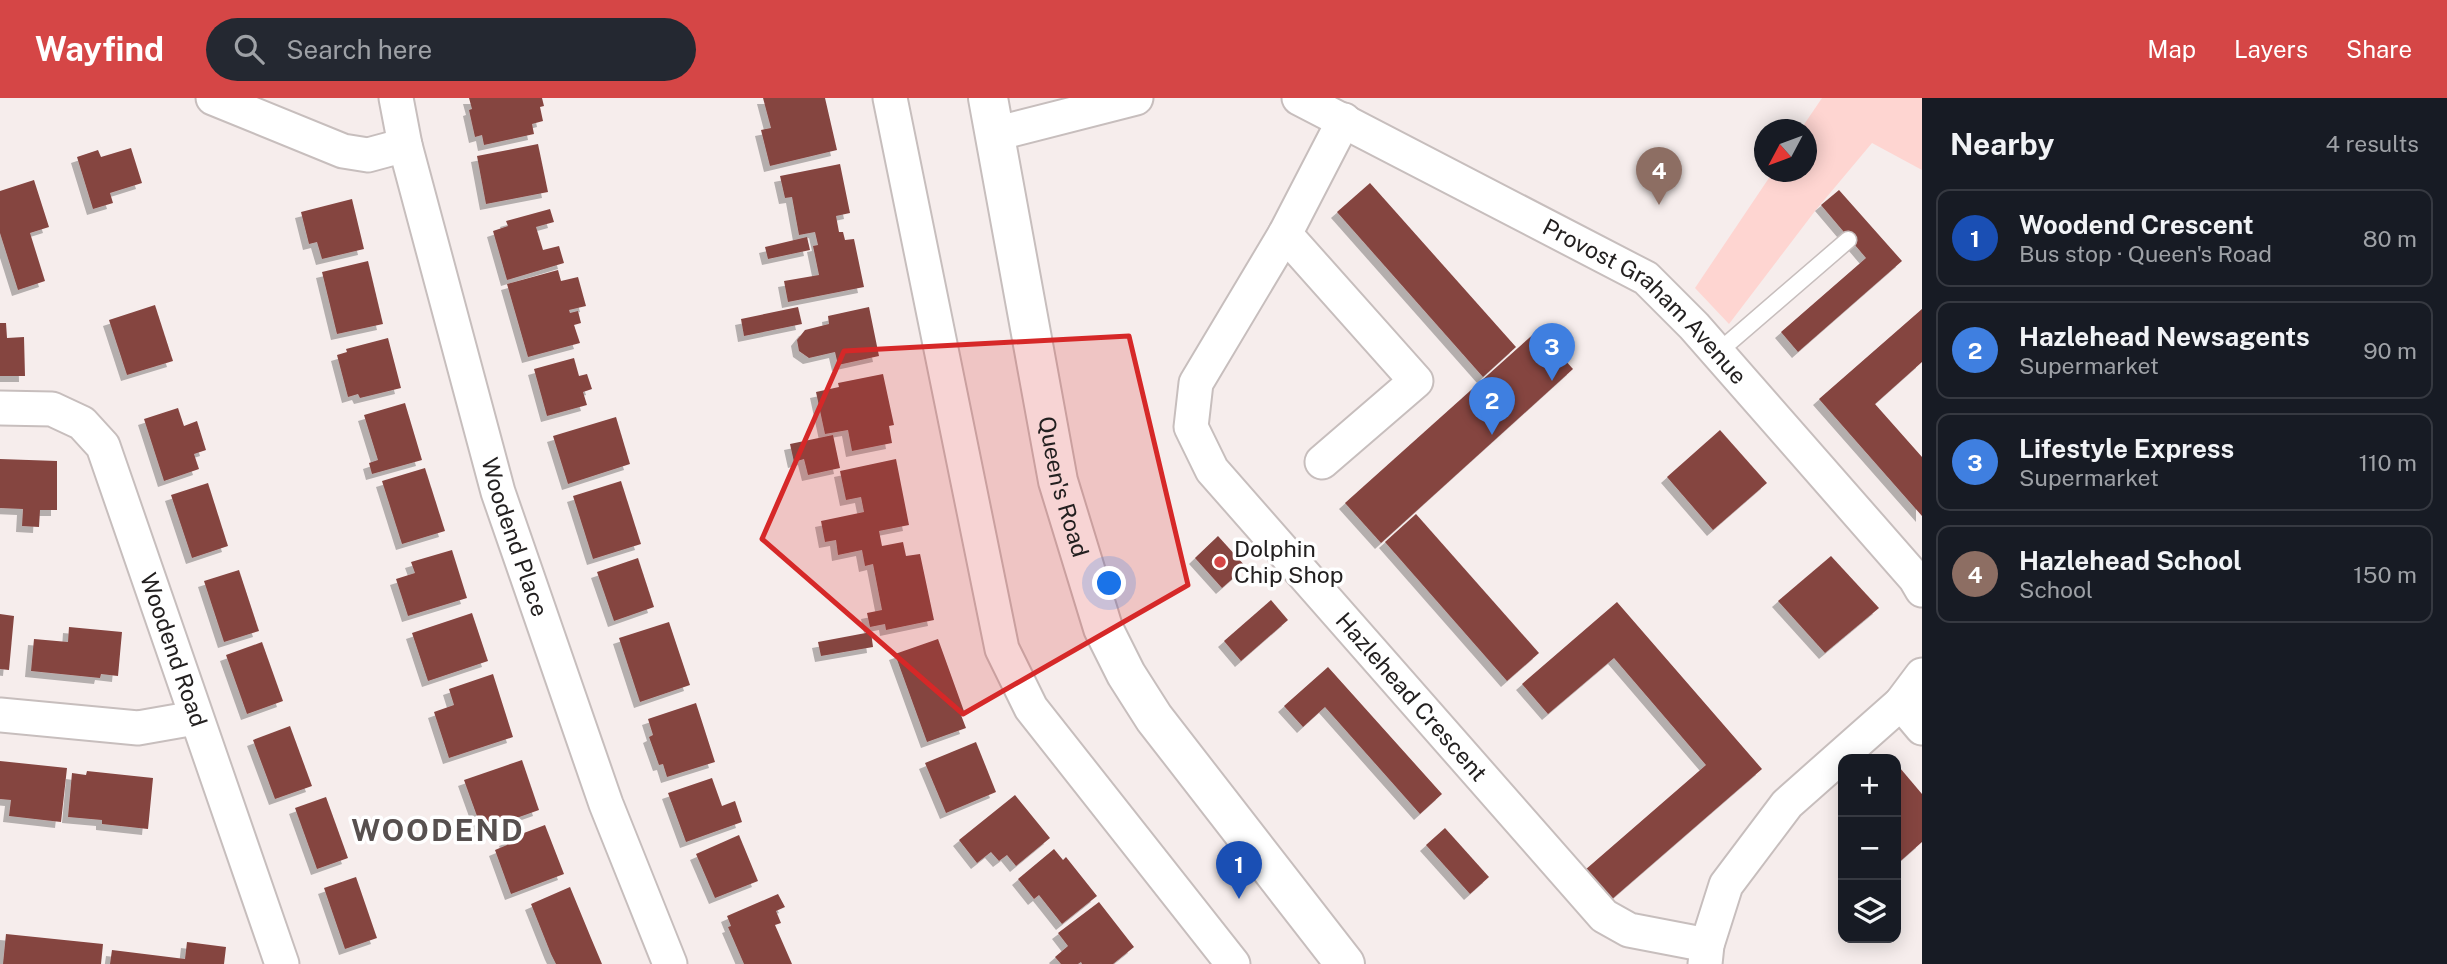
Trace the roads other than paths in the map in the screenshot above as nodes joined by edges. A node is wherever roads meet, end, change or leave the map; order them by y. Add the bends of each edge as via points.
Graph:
1 (213, 98) edge
2 (396, 98) edge
3 (890, 98) edge
4 (1136, 98) edge
5 (1299, 98) edge
6 (992, 116) edge
7 (1344, 120) junction
8 (405, 145) junction
9 (1285, 234) junction
10 (1848, 240) dead end
11 (1717, 354) junction
12 (0, 408) edge
13 (1322, 462) dead end
14 (1922, 590) edge
15 (1922, 675) edge
16 (0, 715) edge
17 (1911, 715) edge
18 (195, 718) junction
19 (1706, 955) edge
20 (282, 964) edge
21 (670, 964) edge
22 (1233, 964) edge
23 (1345, 964) edge

1 - 8 street via 343,151 368,155
2 - 8 street, Woodend Place
3 - 22 street via 1003,649 1031,708
4 - 6 street
5 - 7 street, Provost Graham Avenue
6 - 23 main road, Queen's Road via 1058,481 1103,628 1154,718
7 - 9 street, Hazlehead Crescent
7 - 11 street, Provost Graham Avenue via 1646,278
8 - 21 street, Woodend Place via 498,492 606,804
9 - 13 street via 1416,381
9 - 19 street, Hazlehead Crescent via 1196,383 1191,427 1212,470 1604,916 1629,930
10 - 11 lane
11 - 14 street, Provost Graham Avenue
12 - 18 street, Woodend Road via 52,409 82,423 103,446
15 - 17 street
16 - 18 street via 138,728
17 - 19 street via 1787,804 1726,885
18 - 20 street, Woodend Road

